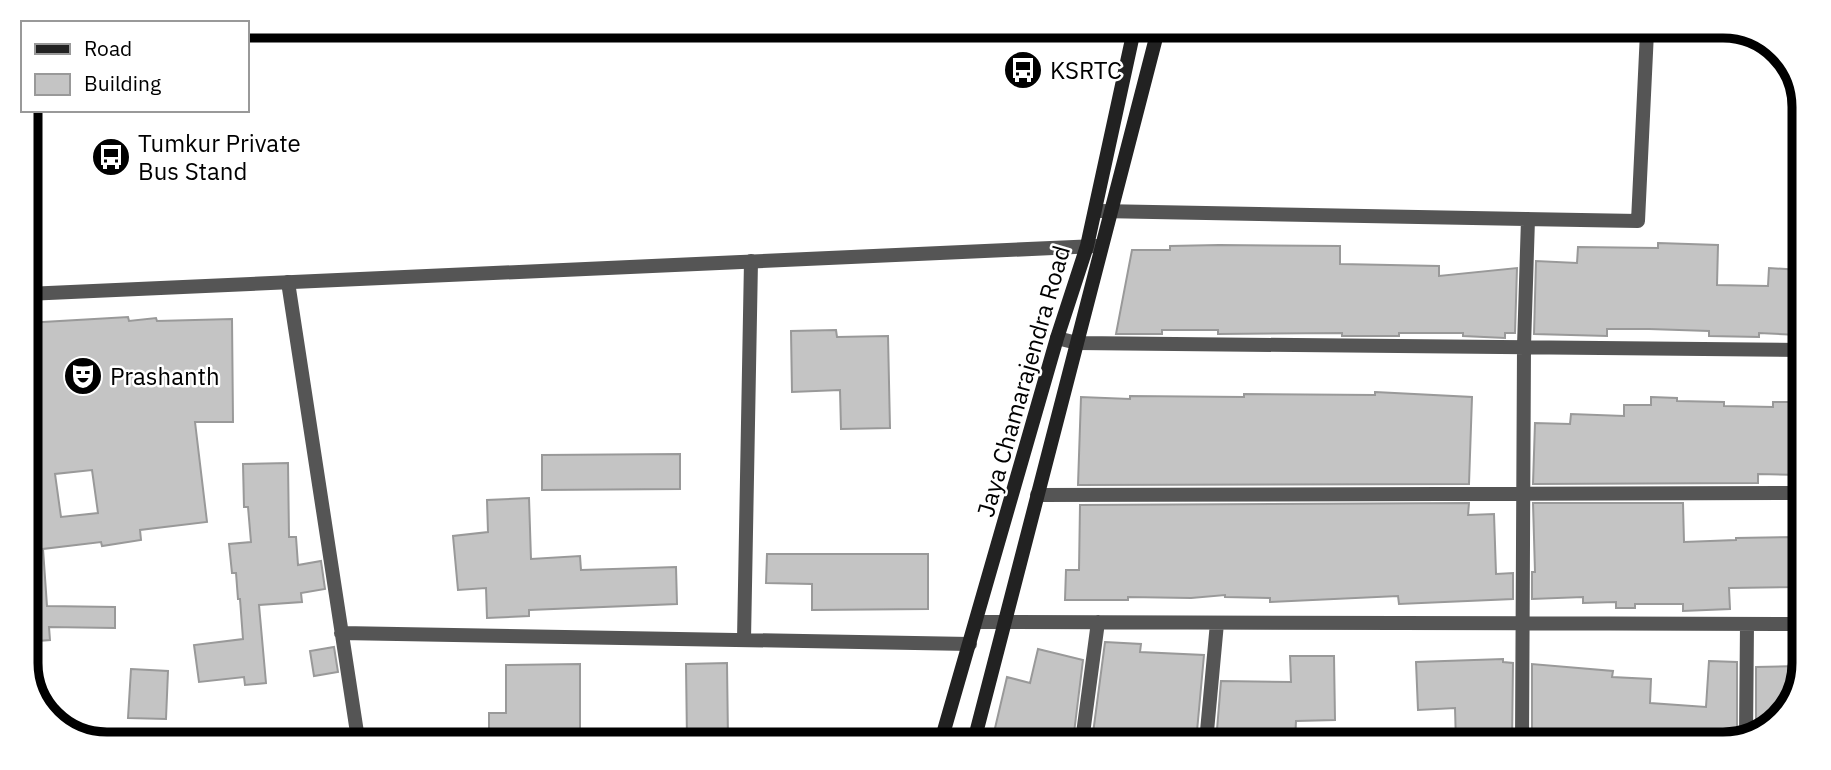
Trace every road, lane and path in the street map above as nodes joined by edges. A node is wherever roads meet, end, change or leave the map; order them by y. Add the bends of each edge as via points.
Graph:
1 (1132, 38) edge
2 (1156, 38) edge
3 (1647, 38) edge
4 (1095, 211) junction
5 (1111, 211) junction
6 (1528, 219) junction
7 (1087, 246) junction
8 (1102, 246) junction
9 (751, 261) junction
10 (288, 282) junction
11 (39, 293) edge
12 (1058, 338) junction
13 (1077, 343) junction
14 (1524, 346) junction
15 (1792, 350) edge
16 (1523, 493) junction
17 (1792, 493) edge
18 (1037, 495) junction
19 (976, 622) junction
20 (1098, 622) junction
21 (1217, 623) junction
22 (1003, 624) junction
23 (1522, 624) junction
24 (1747, 624) junction
25 (1792, 624) edge
26 (341, 633) junction
27 (744, 640) junction
28 (970, 644) junction
29 (1746, 728) edge
30 (357, 732) edge
31 (945, 732) edge
32 (976, 732) edge
33 (1083, 732) edge
34 (1207, 732) edge
35 (1522, 732) edge

1 - 4 main road, Jaya Chamarajendra Road
2 - 5 main road, Jaya Chamarajendra Road
3 - 6 street via 1637,221
4 - 5 street
4 - 7 main road, Jaya Chamarajendra Road
5 - 6 street
5 - 8 main road, Jaya Chamarajendra Road
6 - 14 street
7 - 8 street
7 - 9 street
7 - 12 main road, Jaya Chamarajendra Road
8 - 13 main road, Jaya Chamarajendra Road
9 - 10 street
9 - 27 street
10 - 11 street
10 - 26 street
12 - 13 street
12 - 19 main road, Jaya Chamarajendra Road
13 - 14 street
13 - 18 main road, Jaya Chamarajendra Road
14 - 15 street
14 - 16 street
16 - 17 street
16 - 18 street
16 - 23 street
18 - 22 main road, Jaya Chamarajendra Road
19 - 22 street
19 - 28 main road, Jaya Chamarajendra Road
20 - 21 street
20 - 22 street
20 - 33 street
21 - 23 street
21 - 34 street
22 - 32 main road, Jaya Chamarajendra Road
23 - 24 street
23 - 35 street
24 - 25 street
24 - 29 street
26 - 27 street
26 - 30 street
27 - 28 street
28 - 31 main road, Jaya Chamarajendra Road

